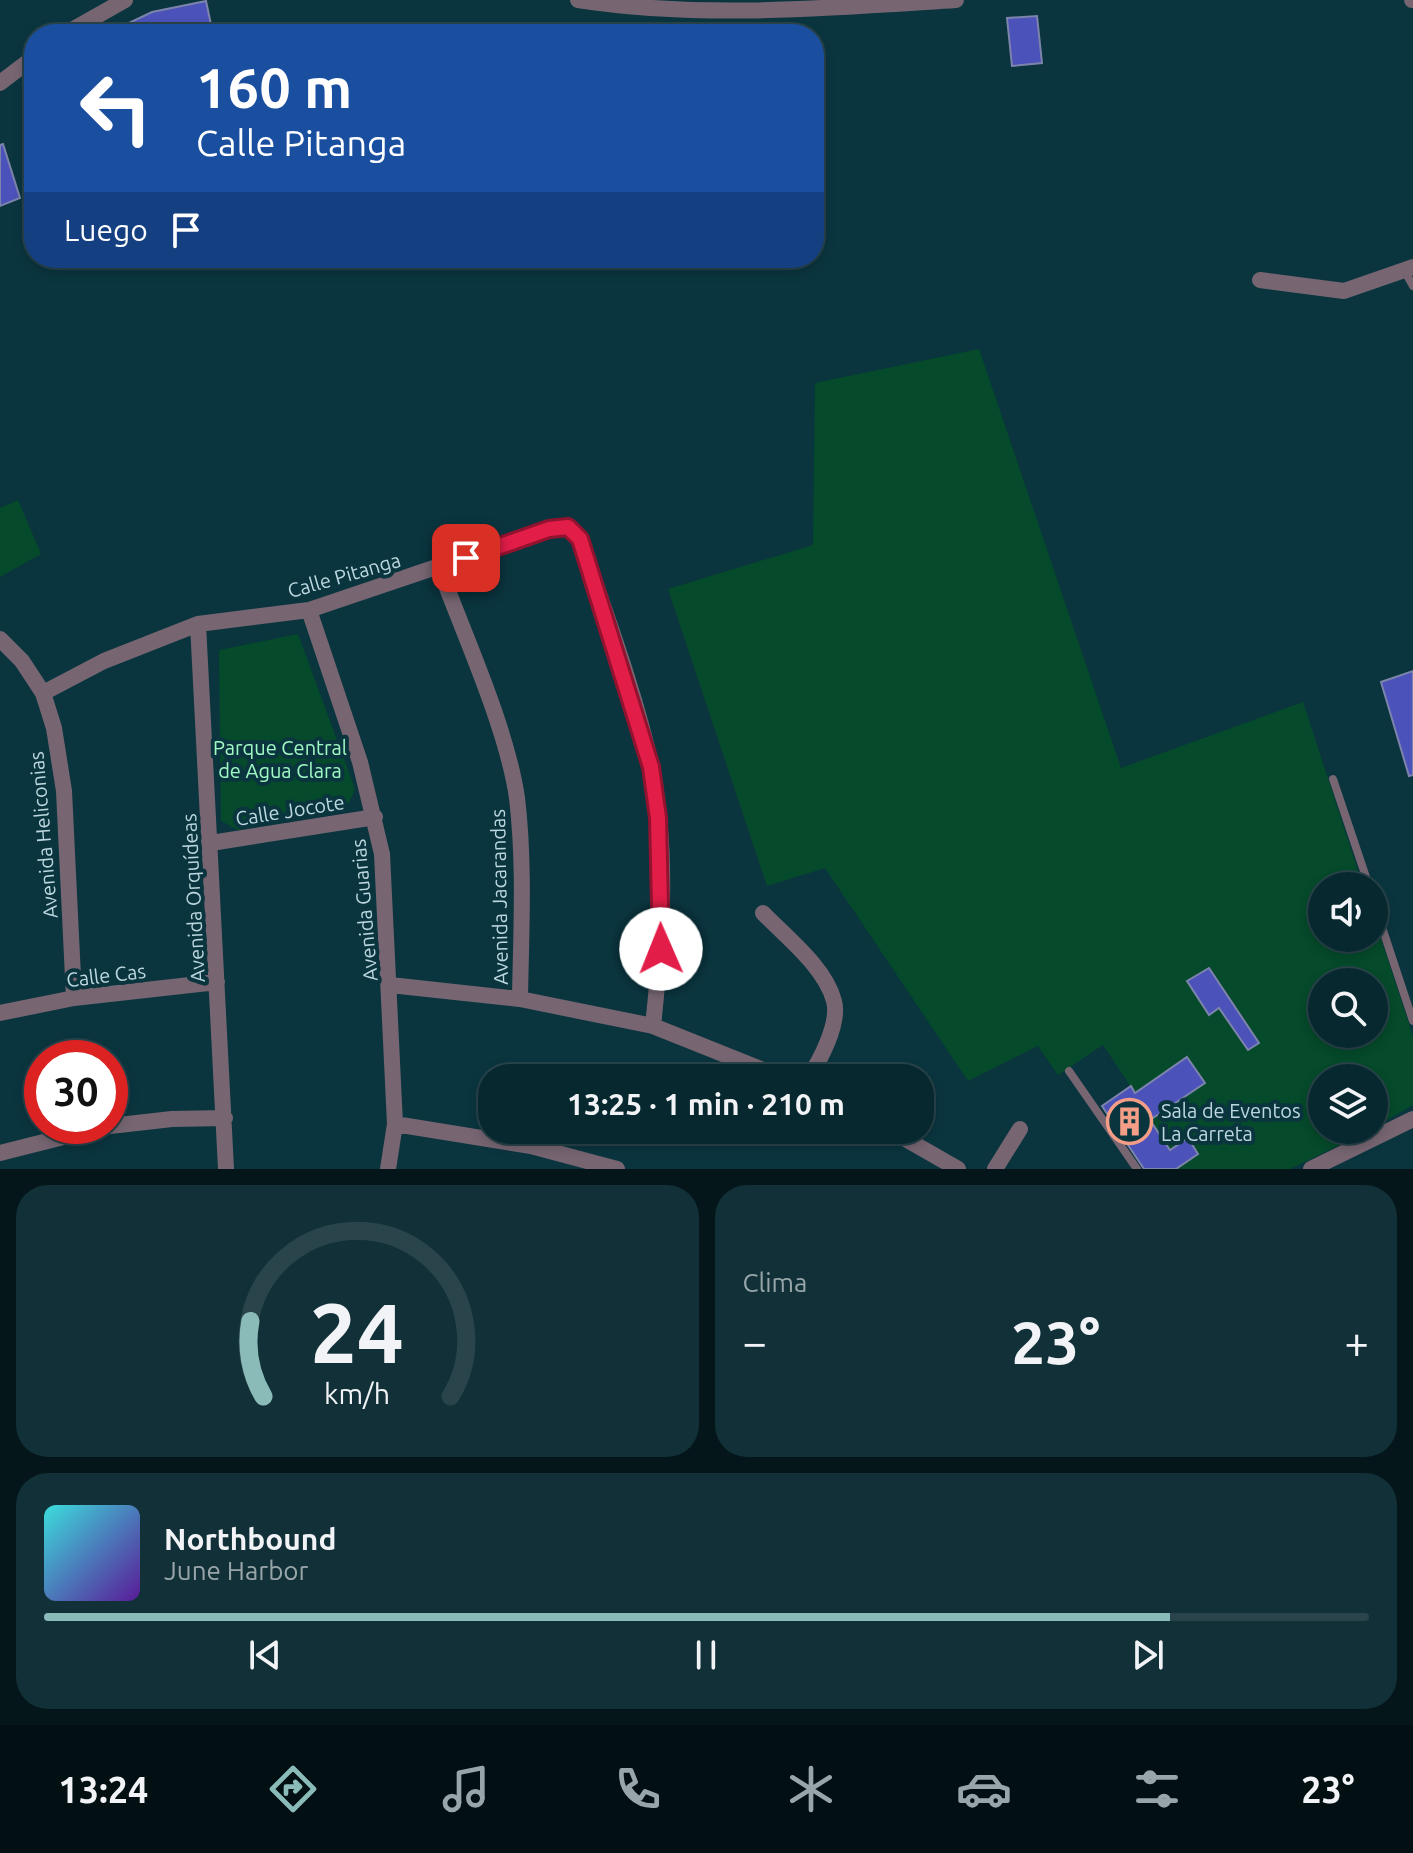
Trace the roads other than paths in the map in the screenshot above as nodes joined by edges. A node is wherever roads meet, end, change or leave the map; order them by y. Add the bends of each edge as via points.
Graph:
1 (125, 0) edge
2 (578, 0) edge
3 (956, 0) edge
4 (908, 2) edge
5 (83, 24) edge
6 (24, 65) edge
7 (0, 83) edge
8 (1408, 268) edge
9 (1260, 280) dead end
10 (1413, 286) edge
11 (439, 567) junction
12 (309, 610) junction
13 (198, 624) junction
14 (0, 639) edge
15 (43, 693) junction
16 (1333, 779) dead end
17 (375, 817) junction
18 (211, 843) junction
19 (1364, 872) edge
20 (763, 913) dead end
21 (1388, 945) edge
22 (217, 982) junction
23 (390, 985) junction
24 (74, 998) junction
25 (520, 999) junction
26 (0, 1013) edge
27 (1413, 1021) edge
28 (653, 1026) junction
29 (748, 1064) edge
30 (815, 1064) edge
31 (1069, 1071) dead end
32 (225, 1118) junction
33 (1413, 1119) edge
34 (128, 1124) edge
35 (395, 1124) junction
36 (1020, 1129) dead end
37 (36, 1144) edge
38 (914, 1144) edge
39 (0, 1153) edge
40 (226, 1169) edge
41 (388, 1169) edge
42 (617, 1169) edge
43 (958, 1169) edge
44 (995, 1169) edge
45 (1137, 1169) edge
46 (1311, 1169) edge

1 - 5 street
2 - 4 street via 735,9
3 - 4 street
6 - 7 street
8 - 9 street via 1344,291
8 - 10 lane
11 - 12 street, Calle Pitanga
11 - 25 street, Avenida Jacarandas via 502,739 516,795
11 - 28 street, Calle Pitanga via 549,529 568,527 580,539 651,767 658,818 661,949
12 - 13 street, Calle Pitanga
12 - 17 street, Avenida Guarias
13 - 15 street, Calle Pitanga via 104,661
13 - 18 street, Avenida Orquídeas
14 - 15 street, Avenida Heliconias
15 - 24 street, Avenida Heliconias via 64,791
16 - 19 lane
17 - 18 street, Calle Jocote
17 - 23 street, Avenida Guarias
18 - 22 street, Avenida Orquídeas
20 - 30 street via 820,974 835,1003
21 - 27 lane
22 - 24 street, Calle Cas
22 - 32 street, Avenida Orquídeas
23 - 25 street
23 - 35 street, Avenida Guarias
24 - 26 street, Calle Cas
25 - 28 street
28 - 29 street
31 - 45 lane
32 - 34 street
32 - 40 street, Avenida Orquídeas
33 - 46 street
35 - 41 street, Avenida Guarias
35 - 42 street via 531,1146
36 - 44 street
37 - 39 street
38 - 43 street

